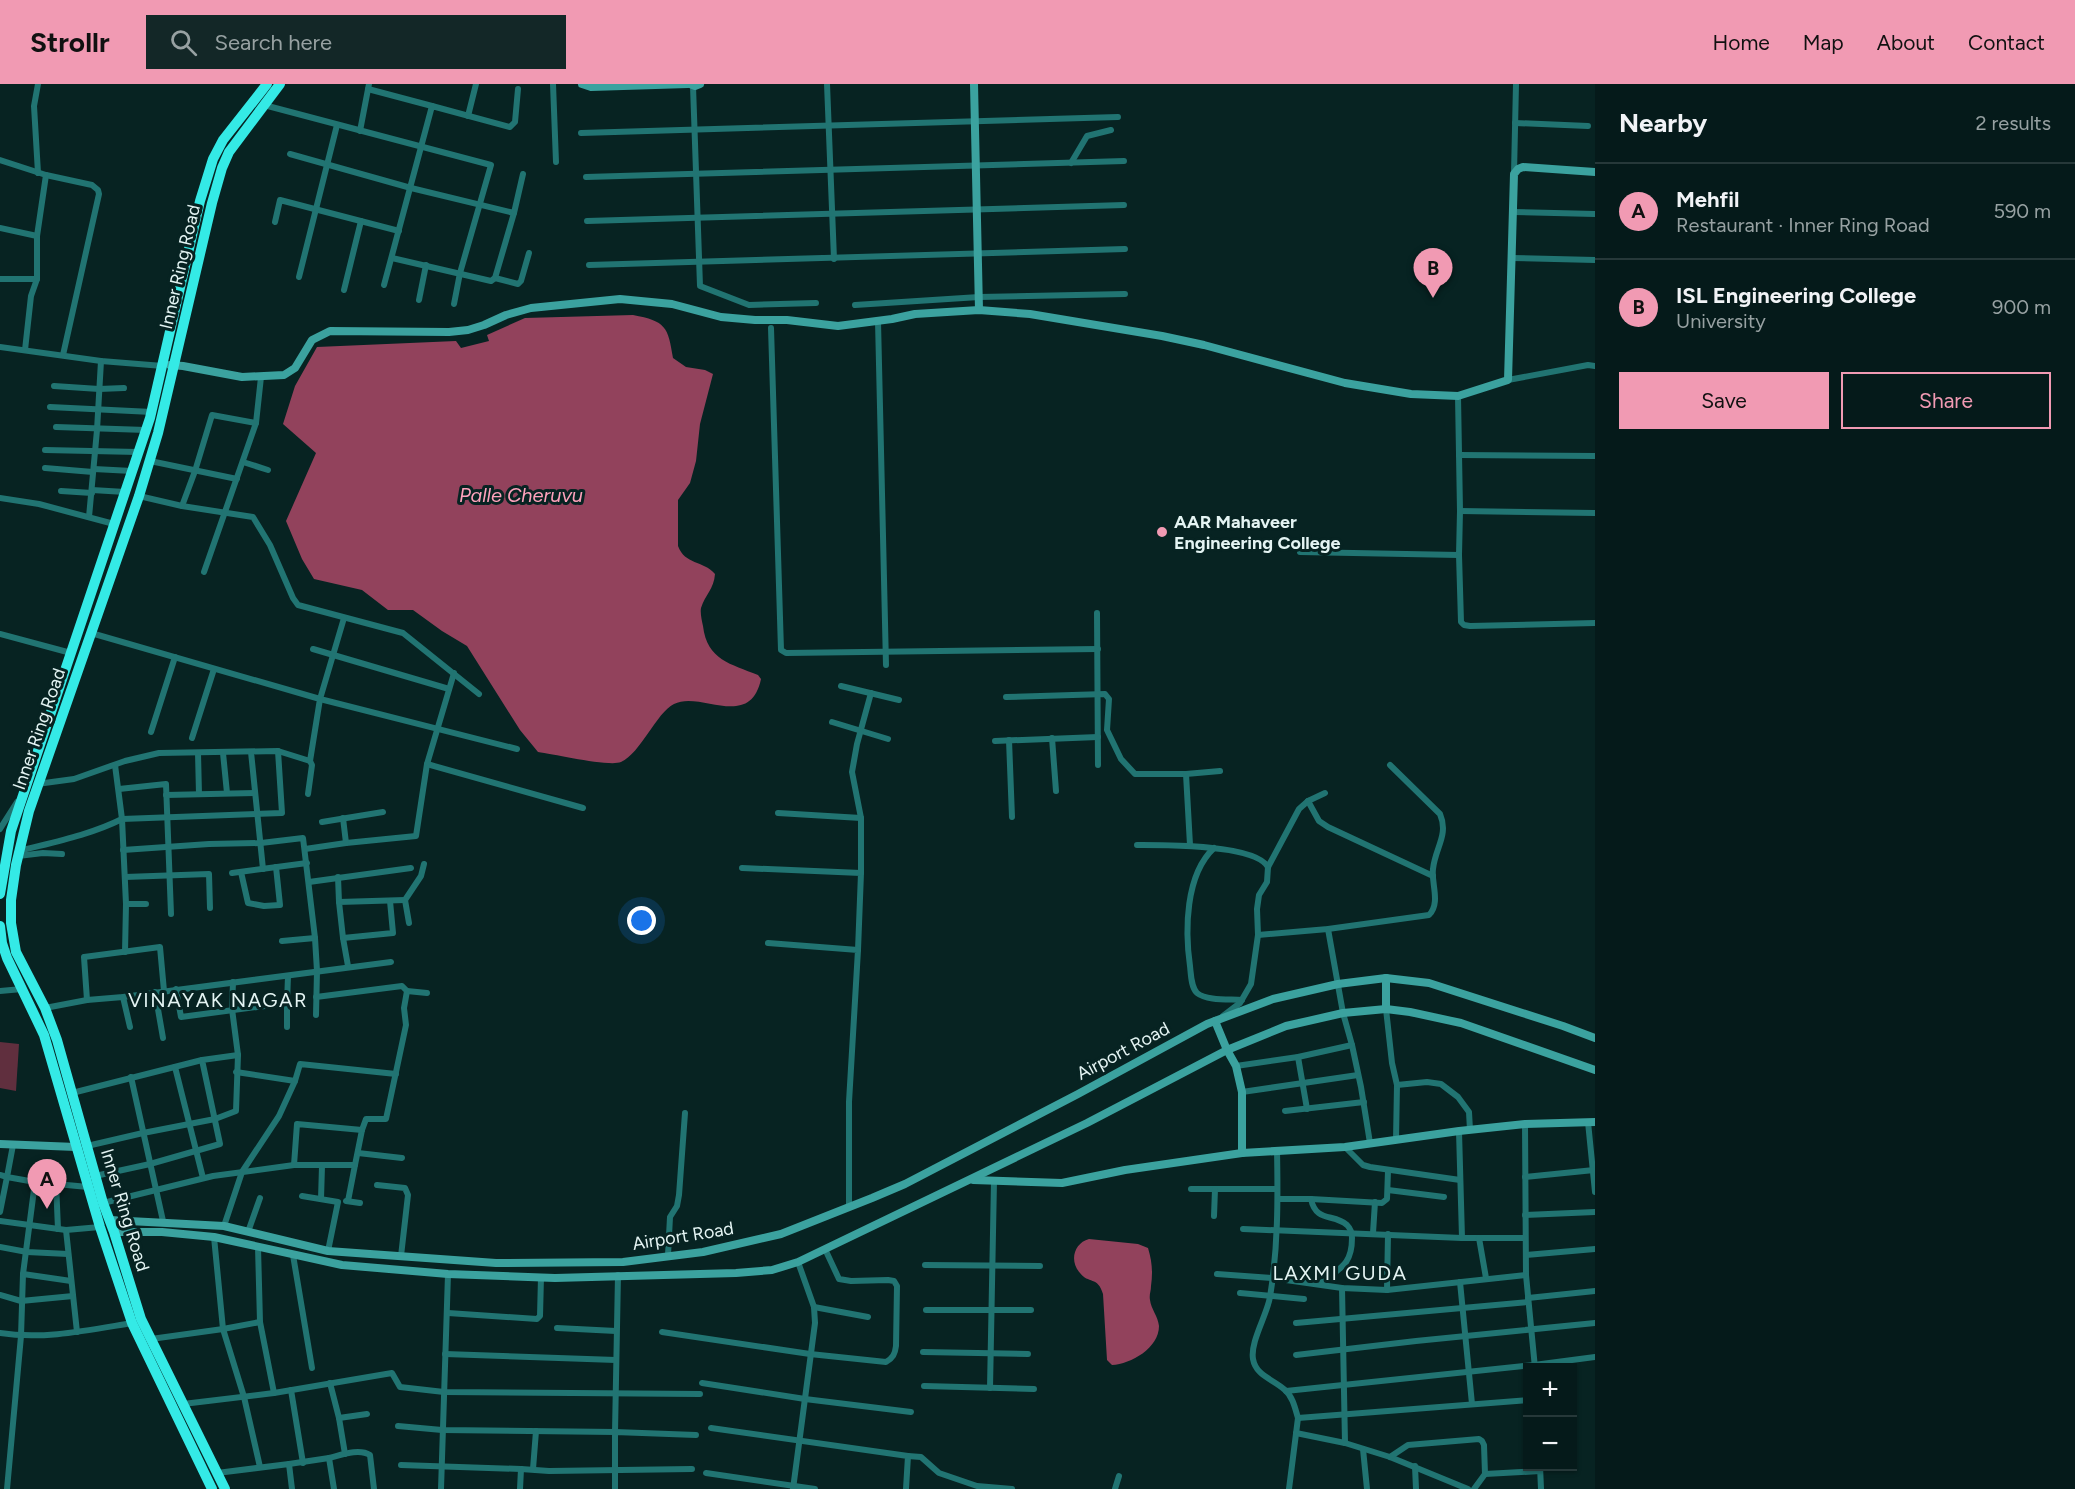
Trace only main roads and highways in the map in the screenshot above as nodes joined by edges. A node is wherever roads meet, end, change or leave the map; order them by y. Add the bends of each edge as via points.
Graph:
1 (280, 84) edge
2 (582, 84) edge
3 (693, 84) edge
4 (974, 84) edge
5 (263, 86) edge
6 (1595, 172) edge
7 (979, 310) junction
8 (169, 365) junction
9 (0, 894) edge
10 (0, 926) edge
11 (1386, 978) junction
12 (1386, 1009) junction
13 (1215, 1021) junction
14 (1595, 1038) edge
15 (54, 1048) junction
16 (1227, 1050) junction
17 (1595, 1070) edge
18 (1592, 1122) edge
19 (0, 1144) edge
20 (76, 1147) junction
21 (1242, 1153) junction
22 (970, 1180) junction
23 (110, 1220) junction
24 (114, 1232) junction
25 (449, 1260) junction
26 (448, 1274) junction
27 (212, 1489) edge
28 (225, 1489) edge

1 - 8 highway, Inner Ring Road via 229,152 222,168
2 - 3 main road
4 - 7 main road
5 - 8 highway, Inner Ring Road via 222,140 213,159 200,201
6 - 7 main road via 1523,167 1514,174 1508,380 1458,396 1411,394 1345,383 1162,336 1029,314
7 - 8 main road via 915,314 838,326 733,318 672,304 620,298 531,308 459,331 330,330 312,340 295,368 284,375 242,377
8 - 9 highway, Inner Ring Road via 11,831
8 - 15 highway, Inner Ring Road via 139,496 37,784 18,854 11,900 13,938 16,952 45,1008
10 - 15 highway, Inner Ring Road via 7,958
11 - 12 main road
11 - 13 main road, Airport Road via 1273,999
11 - 14 main road, Airport Road via 1429,983
12 - 16 main road, Airport Road via 1342,1013 1286,1026
12 - 17 main road, Airport Road via 1461,1023
13 - 16 main road
13 - 25 main road, Airport Road via 905,1184 781,1234 703,1252 623,1262
15 - 20 highway, Inner Ring Road
15 - 23 highway, Inner Ring Road
16 - 21 main road via 1236,1066 1242,1092
16 - 22 main road, Airport Road
18 - 21 main road, Airport Road via 1525,1124 1345,1147
19 - 20 main road
20 - 27 highway, Inner Ring Road via 132,1323
21 - 22 main road, Airport Road via 1062,1183
22 - 26 main road, Airport Road via 798,1262 772,1270 541,1277
23 - 24 highway, Inner Ring Road
23 - 25 main road, Airport Road via 224,1226 328,1251
24 - 26 main road, Airport Road via 214,1237 342,1265
24 - 28 highway, Inner Ring Road via 150,1340
25 - 26 main road

